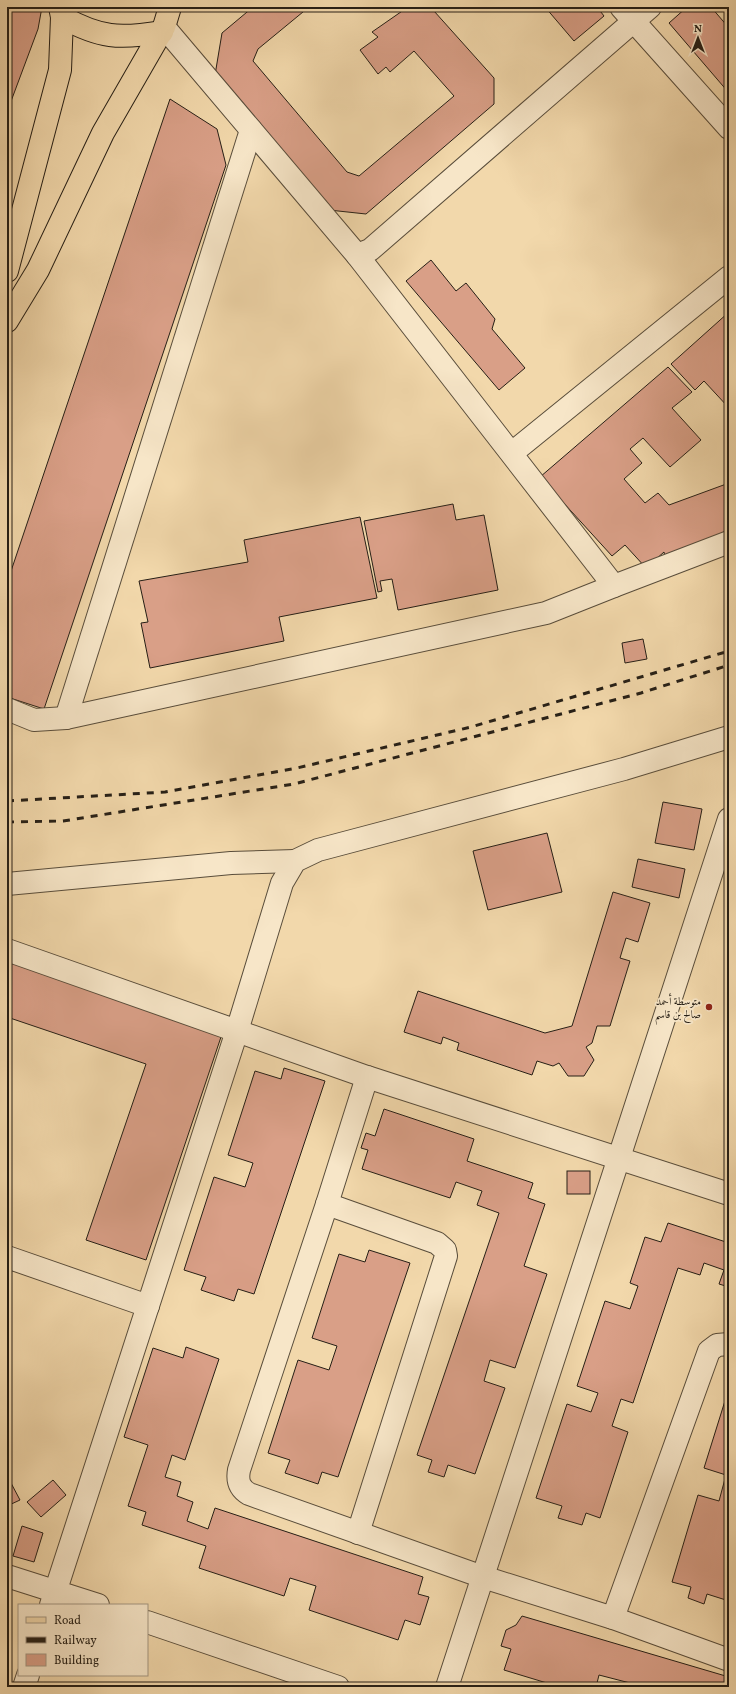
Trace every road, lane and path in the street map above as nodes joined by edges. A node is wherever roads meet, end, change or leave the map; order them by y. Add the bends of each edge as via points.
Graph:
1 (650, 7) edge
2 (61, 12) edge
3 (627, 14) edge
4 (165, 22) edge
5 (729, 128) edge
6 (251, 130) junction
7 (357, 255) junction
8 (7, 271) edge
9 (729, 276) edge
10 (7, 321) edge
11 (512, 453) junction
12 (729, 542) edge
13 (614, 586) junction
14 (7, 709) edge
15 (66, 718) junction
16 (729, 737) edge
17 (729, 819) edge
18 (295, 862) junction
19 (7, 884) edge
20 (7, 950) edge
21 (237, 1031) junction
22 (367, 1077) junction
23 (620, 1158) junction
24 (729, 1194) edge
25 (327, 1204) junction
26 (7, 1257) edge
27 (148, 1306) junction
28 (729, 1344) edge
29 (358, 1534) junction
30 (7, 1576) edge
31 (483, 1577) junction
32 (53, 1598) edge
33 (92, 1604) edge
34 (613, 1618) junction
35 (148, 1622) edge
36 (729, 1660) edge
37 (28, 1676) edge
38 (24, 1687) edge
39 (338, 1687) edge
40 (448, 1687) edge

1 - 3 street
2 - 4 main road via 82,28 114,36 132,37
2 - 8 main road via 60,70
3 - 5 street
3 - 7 street via 370,250
4 - 6 street
4 - 10 main road via 103,132 38,270
6 - 7 street
6 - 15 street
7 - 11 street
9 - 11 street
11 - 13 street
12 - 13 street
13 - 15 street via 546,613
14 - 15 street via 34,720
16 - 18 street via 624,769 318,850
17 - 23 street
18 - 19 street via 231,863
18 - 21 street via 282,883
20 - 21 street
21 - 22 street
21 - 27 street
22 - 23 street
22 - 25 street
23 - 24 street
23 - 31 street
25 - 29 street via 238,1478 243,1490 249,1494
25 - 29 street via 437,1243 445,1250 446,1256
26 - 27 street
27 - 32 street
28 - 34 street via 717,1345 709,1352
29 - 31 street
30 - 32 street
31 - 34 street
31 - 40 street
32 - 33 street
34 - 36 street
35 - 39 street
37 - 38 street

